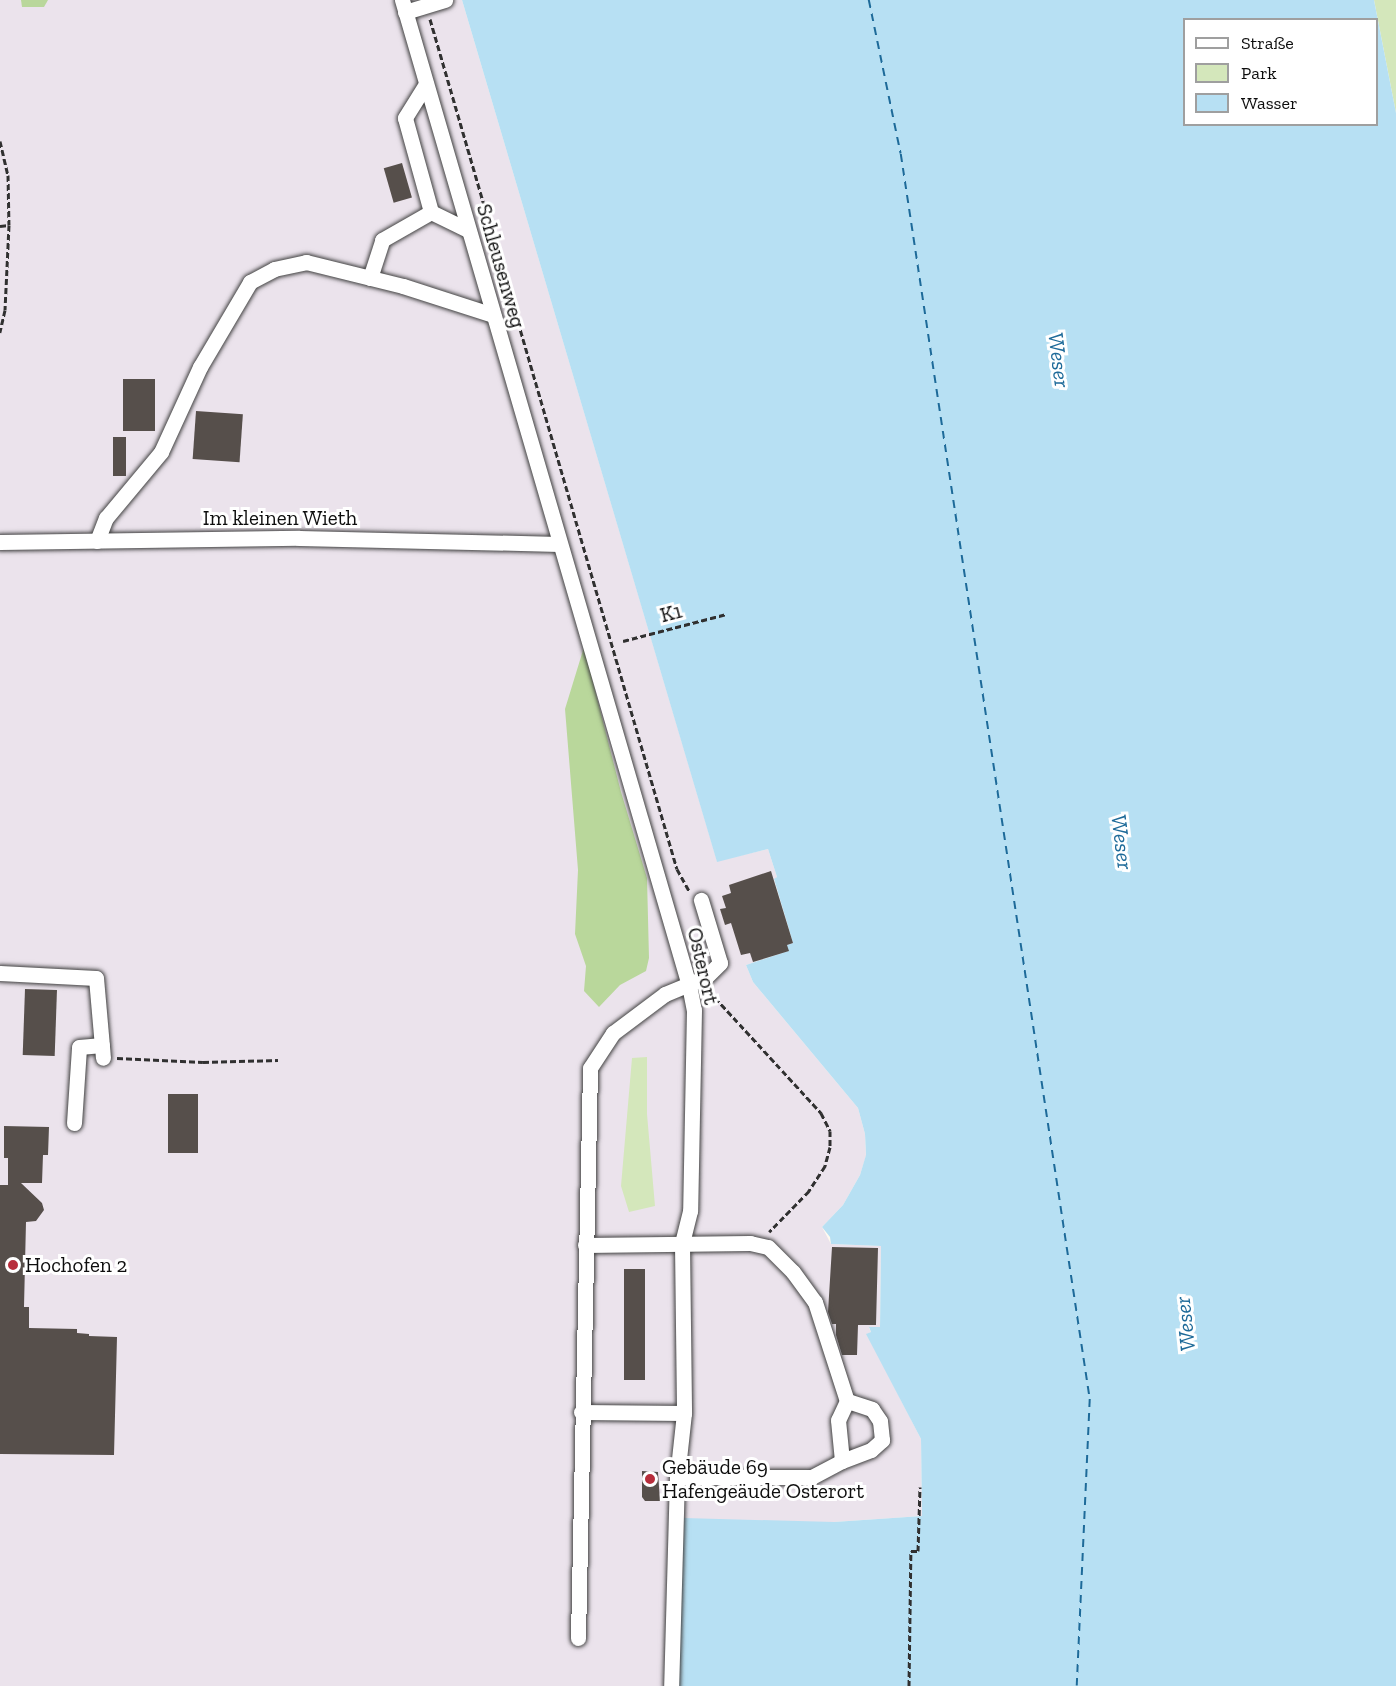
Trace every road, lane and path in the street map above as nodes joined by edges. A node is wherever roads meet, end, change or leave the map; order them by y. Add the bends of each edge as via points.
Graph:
1 (445, 0) edge
2 (404, 6) edge
3 (426, 6) junction
4 (426, 84) junction
5 (0, 141) edge
6 (432, 212) junction
7 (9, 225) junction
8 (0, 226) edge
9 (468, 230) junction
10 (6, 275) junction
11 (0, 276) edge
12 (370, 278) junction
13 (493, 315) junction
14 (0, 332) edge
15 (97, 541) junction
16 (0, 542) edge
17 (559, 544) junction
18 (727, 614) dead end
19 (623, 641) dead end
20 (701, 900) joint
21 (0, 974) edge
22 (689, 986) junction
23 (103, 1052) junction
24 (278, 1060) dead end
25 (74, 1123) dead end
26 (682, 1244) junction
27 (585, 1245) junction
28 (758, 1245) junction
29 (847, 1401) junction
30 (582, 1412) junction
31 (684, 1413) junction
32 (842, 1461) junction
33 (677, 1477) junction
34 (920, 1487) dead end
35 (578, 1638) dead end
36 (671, 1686) edge
37 (909, 1686) edge

1 - 3 street
2 - 3 street
2 - 4 street, Schleusenweg
3 - 20 path via 677,869 691,894
4 - 6 street via 405,118
4 - 9 street, Schleusenweg
5 - 7 path via 8,175
6 - 9 street
6 - 12 street via 382,240
7 - 8 path
7 - 10 path
9 - 13 street, Schleusenweg
10 - 11 path
10 - 14 path
12 - 13 street
12 - 15 street via 306,262 274,269 250,282 200,367 161,452 106,518
13 - 17 street, Schleusenweg
15 - 16 street, Im kleinen Wieth
15 - 17 street, Im kleinen Wieth via 299,538
17 - 22 street, Osterort
18 - 19 path, K1
20 - 22 street via 720,963
21 - 23 street via 96,978
22 - 26 street, Osterort via 694,1010 690,1211
22 - 27 street via 665,994 613,1033 590,1068
22 - 28 path via 706,988 722,1003 821,1113 830,1131 825,1166 808,1191
23 - 24 path via 203,1062
23 - 25 street via 79,1047
26 - 27 street
26 - 28 street
26 - 31 street, Osterort
27 - 30 street
28 - 29 street via 768,1247 815,1302
29 - 32 street via 838,1420
29 - 32 street via 872,1409 880,1421 882,1440 871,1450
30 - 31 street
30 - 35 street
31 - 33 street, Osterort
32 - 33 street via 812,1477
33 - 36 street, Osterort
34 - 37 path via 918,1551 911,1551

